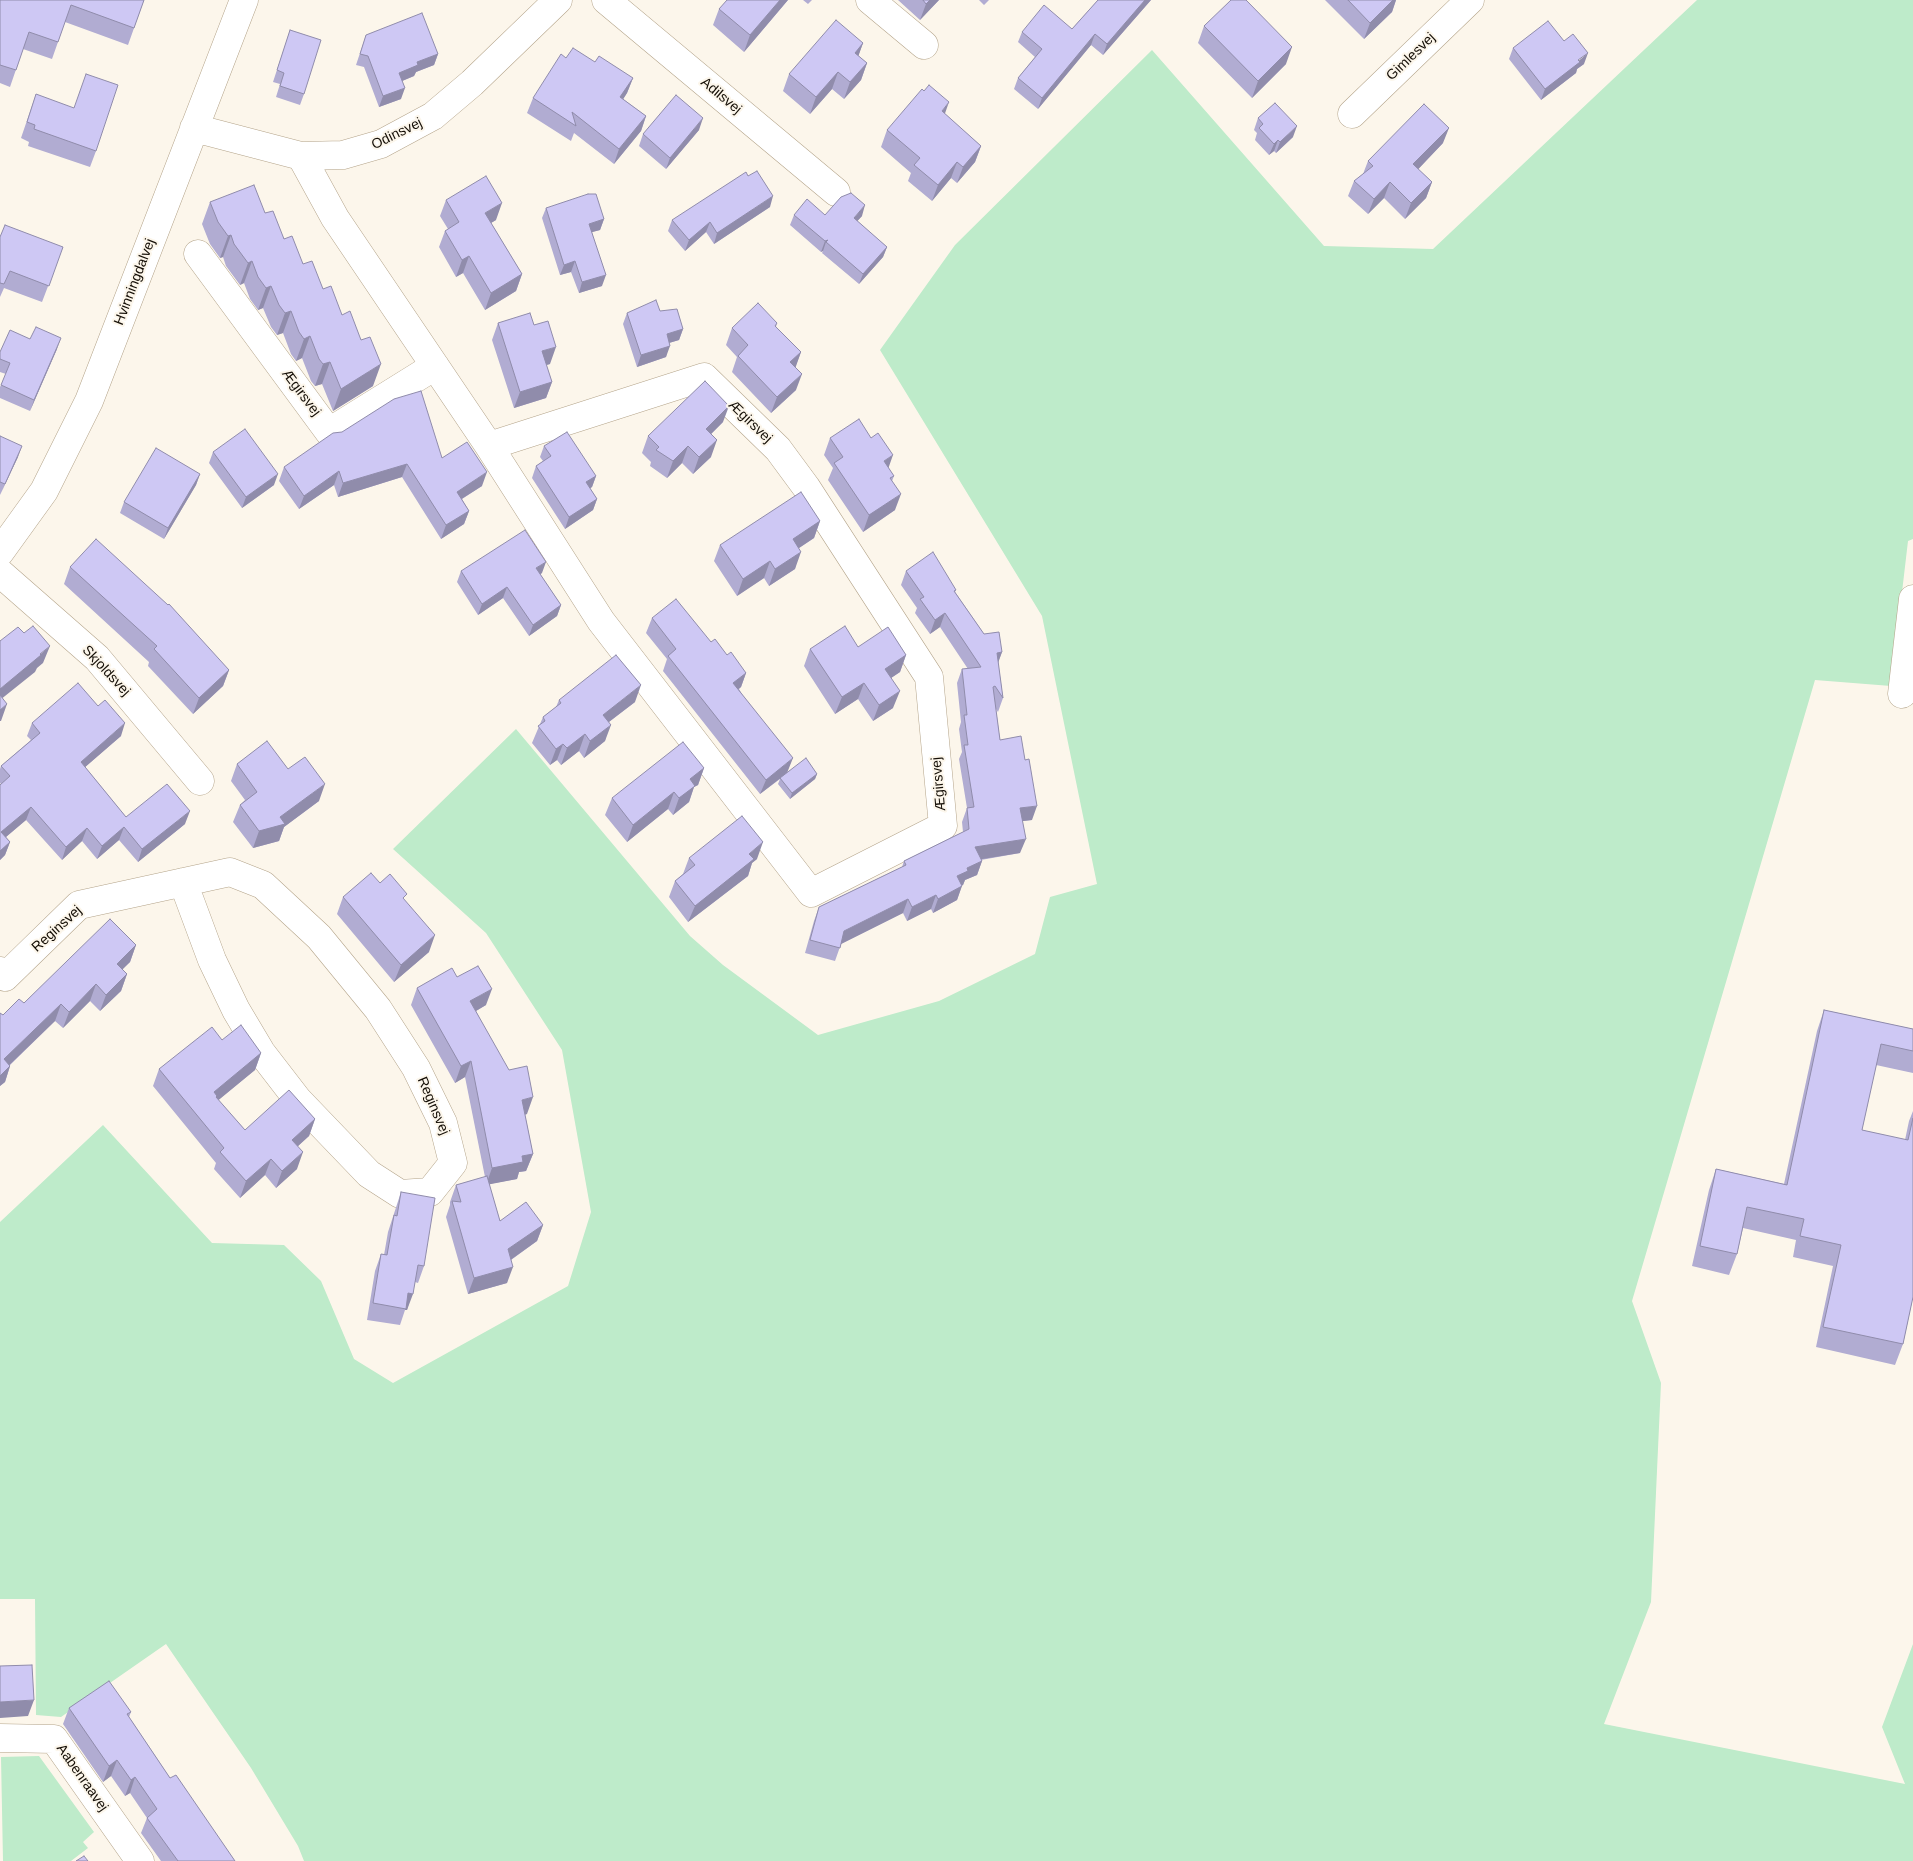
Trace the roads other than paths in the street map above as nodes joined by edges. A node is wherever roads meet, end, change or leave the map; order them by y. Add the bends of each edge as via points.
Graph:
1 (243, 0) edge
2 (558, 0) edge
3 (606, 0) edge
4 (870, 0) edge
5 (1470, 0) edge
6 (924, 45) dead end
7 (1352, 114) dead end
8 (194, 128) junction
9 (301, 156) junction
10 (836, 192) dead end
11 (198, 254) dead end
12 (435, 366) junction
13 (489, 446) junction
14 (0, 552) edge
15 (0, 573) edge
16 (1913, 599) edge
17 (1902, 694) dead end
18 (200, 781) dead end
19 (183, 882) junction
20 (0, 971) edge
21 (0, 1738) edge
22 (140, 1861) edge

1 - 8 street, Hvinningdalvej
2 - 9 street, Odinsvej via 433,116 381,144 343,155
3 - 10 street, Adilsvej
4 - 6 street
5 - 7 street, Gimlesvej
8 - 9 street, Odinsvej
8 - 14 street, Hvinningdalvej via 89,401 44,491
9 - 12 street, Ægirsvej via 335,218
11 - 12 street, Ægirsvej via 329,432
12 - 13 street, Ægirsvej
13 - 13 street, Ægirsvej via 601,621 811,892 943,826 929,677 778,449 704,377
15 - 18 street, Skjoldsvej via 97,658
16 - 17 street
19 - 19 street, Reginsvej via 230,872 263,885 319,937 372,1002 416,1068 443,1123 453,1163 430,1192 400,1194 369,1174 298,1100 261,1052 236,1010 212,960
19 - 20 street, Reginsvej via 80,905 5,977
21 - 22 street, Aabenraavej via 54,1739

